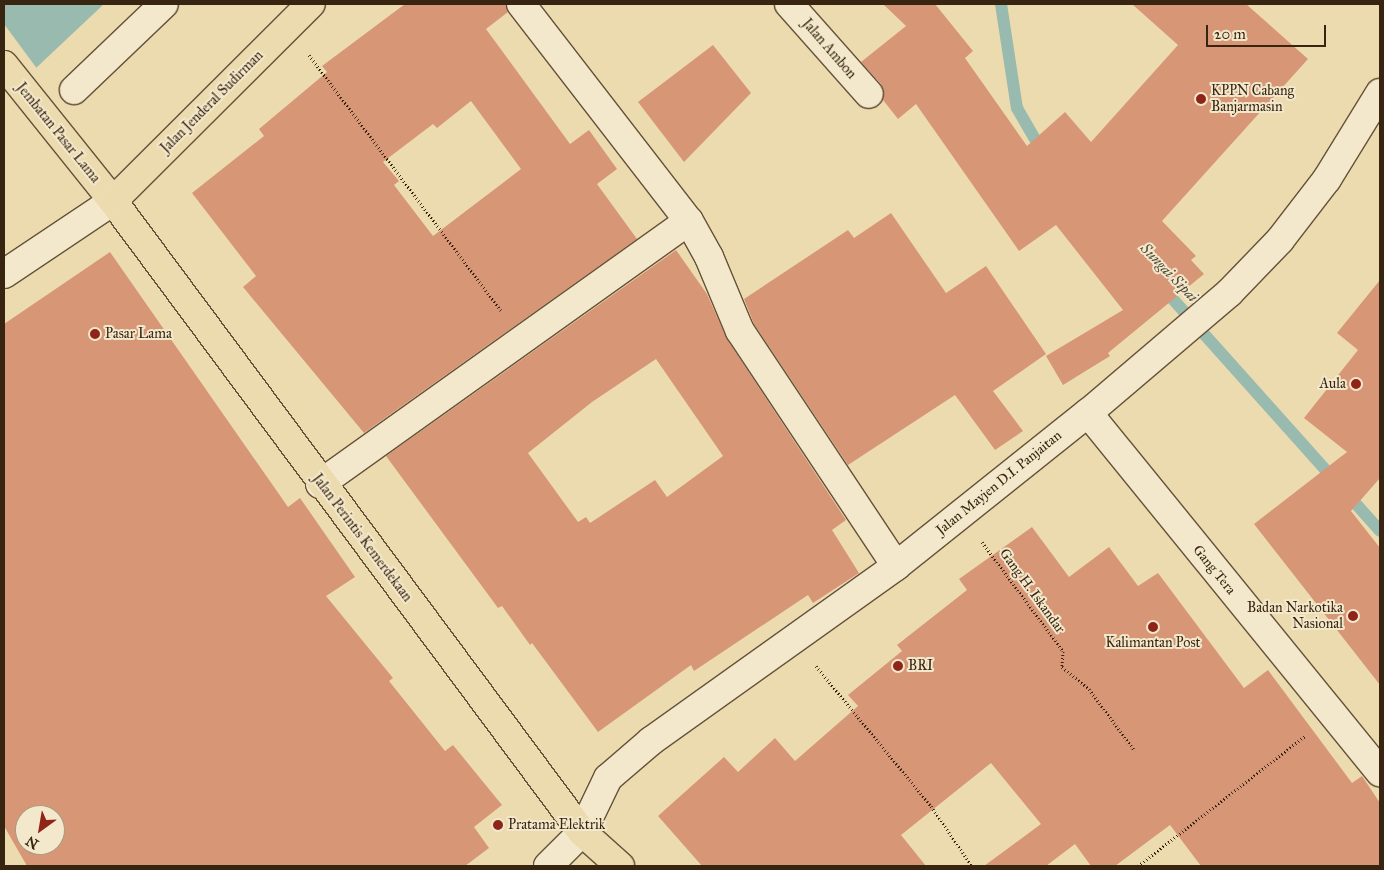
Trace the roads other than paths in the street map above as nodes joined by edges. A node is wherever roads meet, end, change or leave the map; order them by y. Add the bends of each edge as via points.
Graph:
1 (164, 4) edge
2 (311, 4) edge
3 (521, 4) edge
4 (790, 4) edge
5 (4, 65) edge
6 (74, 90) dead end
7 (1380, 93) edge
8 (868, 94) dead end
9 (113, 201) junction
10 (689, 221) junction
11 (4, 274) edge
12 (1088, 413) junction
13 (320, 484) junction
14 (896, 566) junction
15 (1380, 772) edge
16 (582, 832) junction
17 (548, 866) edge
18 (620, 866) edge

1 - 6 street
2 - 9 main road, Jalan Jenderal Sudirman
3 - 10 street
4 - 8 street, Jalan Ambon
5 - 9 main road, Jembatan Pasar Lama via 51,128
7 - 12 street, Jalan Mayjen D.I. Panjaitan via 1326,180 1280,240 1228,294
9 - 11 street
9 - 13 main road, Jalan Perintis Kemerdekaan
10 - 13 street
10 - 14 street via 709,257 740,331
12 - 14 street, Jalan Mayjen D.I. Panjaitan
12 - 15 street, Gang Tera
13 - 16 main road, Jalan Perintis Kemerdekaan via 513,736
14 - 16 street, Jalan Mayjen D.I. Panjaitan via 651,741 608,778
16 - 17 street, Jalan Mayjen D.I. Panjaitan
16 - 18 main road, Jalan Perintis Kemerdekaan

